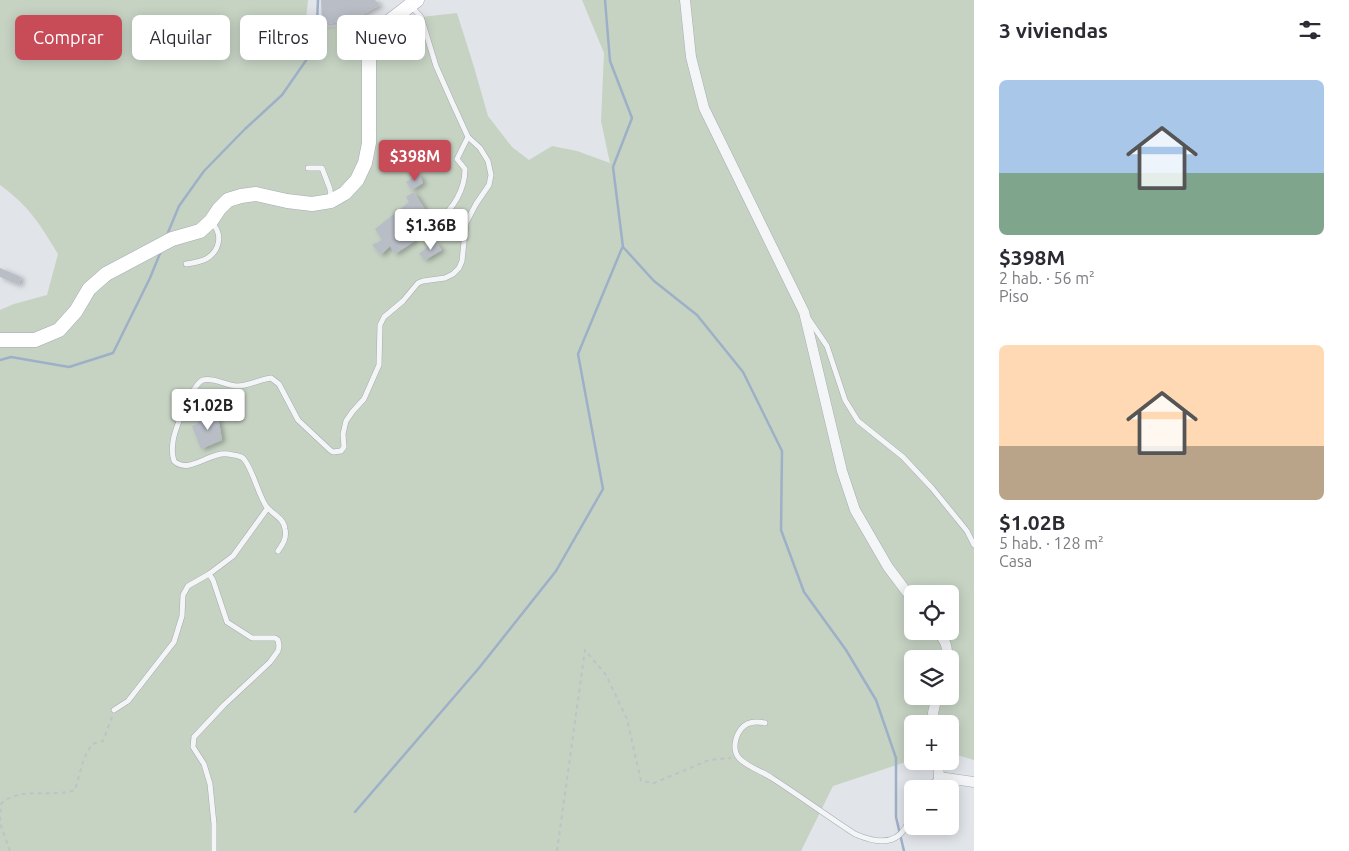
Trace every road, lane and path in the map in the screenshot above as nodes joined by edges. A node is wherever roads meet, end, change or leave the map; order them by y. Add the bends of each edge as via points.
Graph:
1 (685, 0) edge
2 (414, 3) edge
3 (468, 137) junction
4 (308, 168) dead end
5 (330, 201) junction
6 (211, 221) junction
7 (437, 222) dead end
8 (186, 264) dead end
9 (804, 312) junction
10 (0, 340) edge
11 (267, 509) junction
12 (974, 545) edge
13 (278, 551) dead end
14 (209, 574) junction
15 (904, 588) edge
16 (114, 710) joint
17 (765, 723) dead end
18 (739, 758) junction
19 (939, 770) edge
20 (939, 777) junction
21 (936, 780) edge
22 (974, 782) edge
23 (904, 829) edge
24 (10, 851) edge
25 (214, 851) edge
26 (557, 851) edge

1 - 9 street via 691,57 704,108
2 - 3 lane via 436,66
2 - 5 street via 382,26 375,37 370,53 369,143 365,163 351,187
3 - 7 lane via 457,159 465,168 458,197 447,214
3 - 11 lane via 488,161 491,175 489,185 466,223 462,261 453,274 418,284 384,317 380,325 379,365 364,399 346,421 341,451 330,450 298,420 274,378 244,386 206,380 200,381 193,390 173,440 174,461 180,465 192,465 215,454 240,456
4 - 5 lane via 322,168 330,189
5 - 6 street via 312,204 256,194 241,196 228,200
6 - 8 lane via 219,230 214,252 204,260
6 - 10 street via 200,230 172,239 106,274 89,289 59,330 35,340
9 - 12 lane via 827,346 845,400 858,421 903,458 932,488 967,531
9 - 15 street via 842,471 855,510
11 - 13 lane via 274,512 286,528 285,539
11 - 14 lane via 233,556
14 - 16 lane via 188,586 183,595 182,616 174,642 128,702
14 - 25 lane via 227,622 252,638 275,638 279,646 270,662 194,738 193,747 204,764 210,784
16 - 24 path via 103,740 92,744 84,758 75,790 59,794 43,792 8,796 1,804 0,823
17 - 18 lane via 750,722 741,728 735,745
18 - 23 lane via 868,840 894,839
18 - 26 path via 709,760 654,783 641,781 627,719 606,675 585,650
19 - 20 street
20 - 21 lane
20 - 22 street

